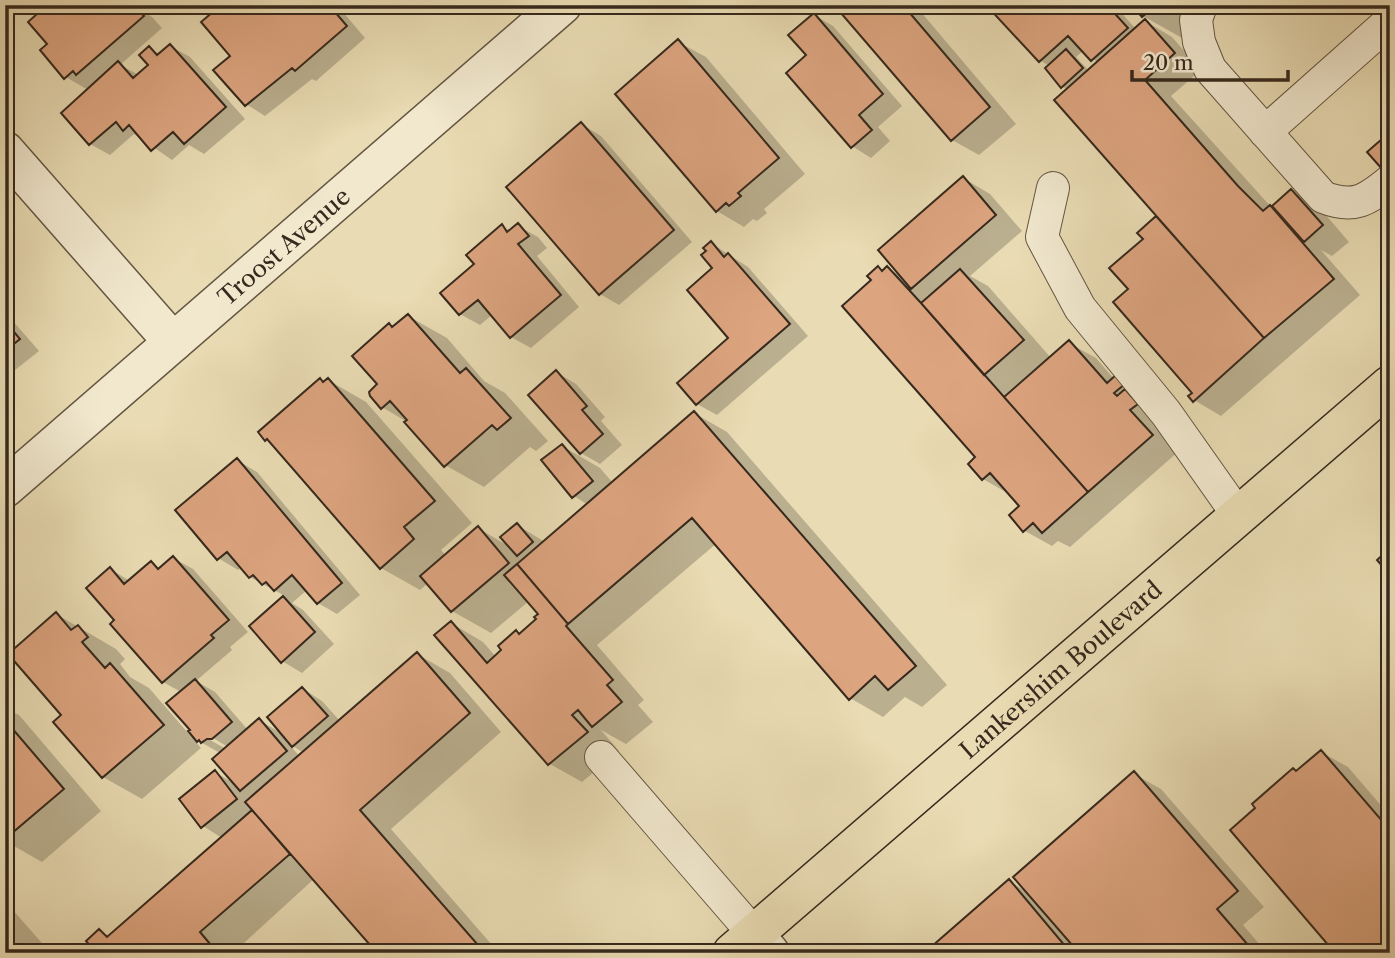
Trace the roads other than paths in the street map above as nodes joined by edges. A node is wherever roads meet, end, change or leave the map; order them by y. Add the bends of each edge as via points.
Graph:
1 (562, 5) edge
2 (1201, 5) edge
3 (1390, 21) edge
4 (1265, 132) junction
5 (5, 151) edge
6 (1390, 181) edge
7 (1053, 188) dead end
8 (173, 342) junction
9 (1390, 385) edge
10 (5, 488) edge
11 (1238, 516) junction
12 (601, 757) dead end
13 (752, 946) edge

1 - 8 street, Troost Avenue
2 - 4 lane via 1196,20 1199,42 1210,69
3 - 4 lane
4 - 6 lane via 1323,197 1342,205 1368,199
5 - 8 street
7 - 11 lane via 1042,237 1080,308 1166,413
8 - 10 street, Troost Avenue
9 - 11 main road, Lankershim Boulevard
11 - 13 main road, Lankershim Boulevard
12 - 13 lane

